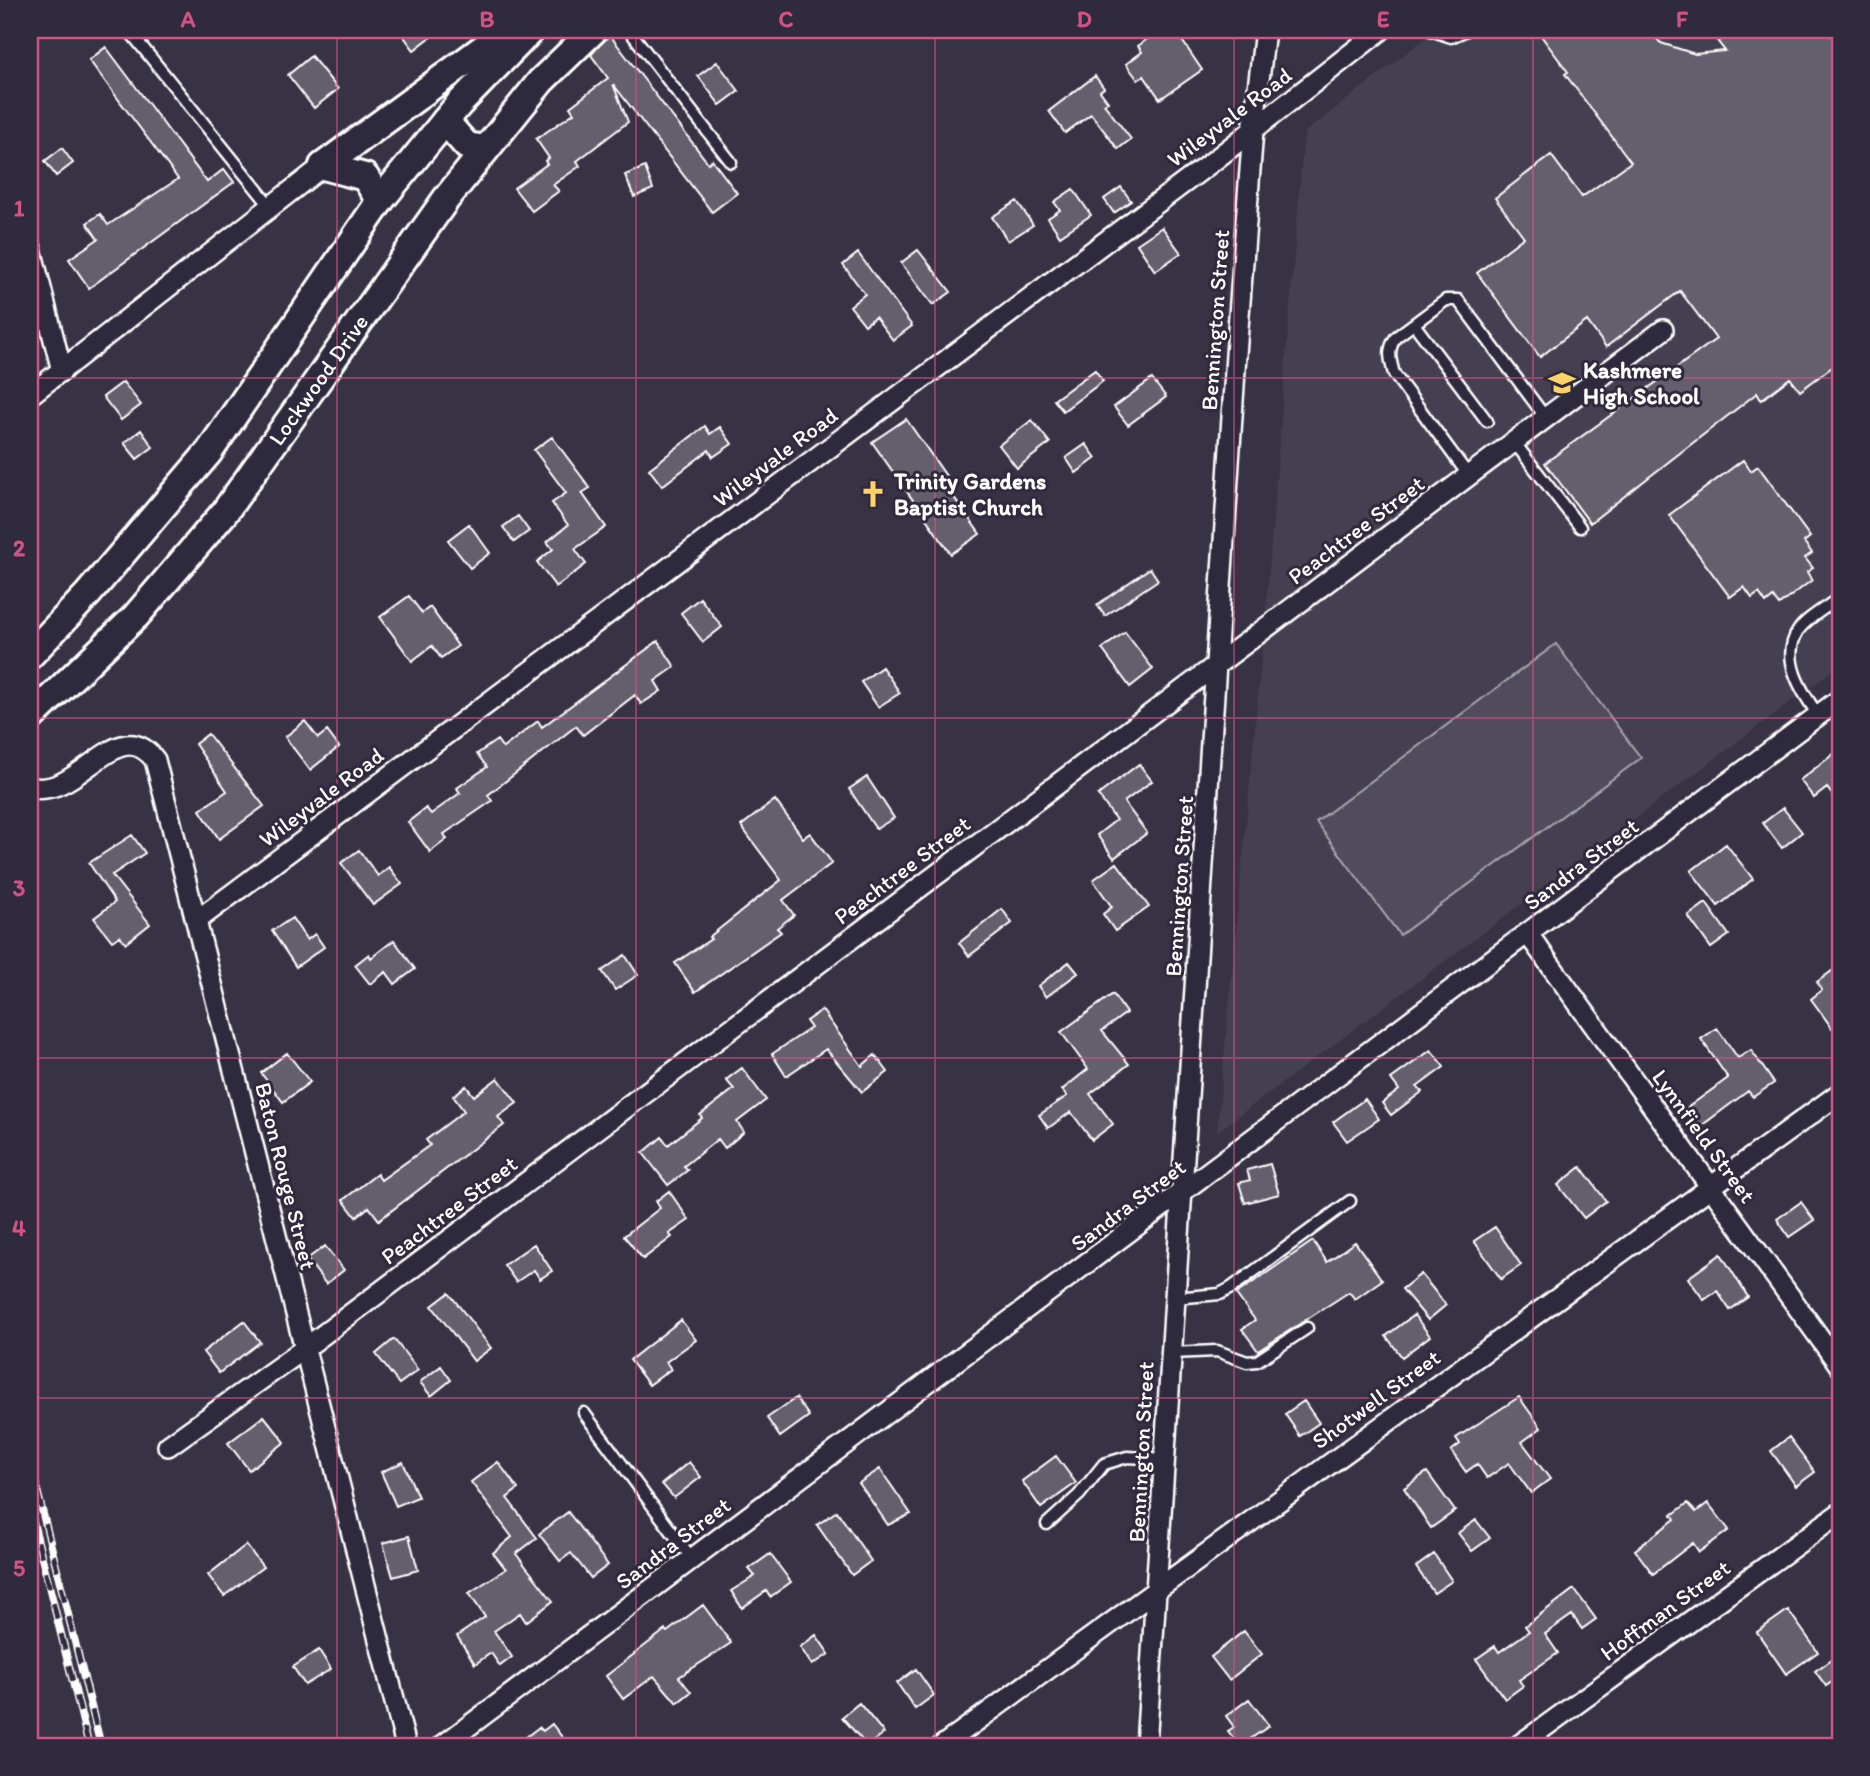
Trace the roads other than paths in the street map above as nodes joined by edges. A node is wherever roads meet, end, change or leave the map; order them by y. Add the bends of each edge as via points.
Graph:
1 (508, 30) edge
2 (531, 30) edge
3 (594, 30) edge
4 (629, 30) edge
5 (1265, 30) edge
6 (1381, 30) edge
7 (1430, 30) edge
8 (1467, 30) edge
9 (131, 33) dead end
10 (445, 121) junction
11 (1254, 130) junction
12 (486, 149) junction
13 (731, 162) dead end
14 (323, 166) junction
15 (380, 201) junction
16 (271, 207) junction
17 (30, 245) edge
18 (1414, 324) junction
19 (1663, 330) dead end
20 (62, 371) junction
21 (30, 394) edge
22 (1546, 418) junction
23 (1487, 421) dead end
24 (1514, 442) junction
25 (1469, 476) junction
26 (1580, 527) dead end
27 (1840, 597) edge
28 (30, 655) edge
29 (1218, 664) junction
30 (1840, 699) edge
31 (1818, 715) junction
32 (30, 718) edge
33 (30, 787) edge
34 (196, 921) junction
35 (1528, 934) junction
36 (1840, 1093) edge
37 (1710, 1187) junction
38 (1182, 1195) junction
39 (1350, 1201) dead end
40 (1175, 1298) junction
41 (1307, 1328) dead end
42 (304, 1349) junction
43 (1171, 1353) junction
44 (1840, 1366) edge
45 (584, 1413) dead end
46 (168, 1446) dead end
47 (1165, 1459) junction
48 (1840, 1513) edge
49 (1047, 1524) dead end
50 (693, 1560) junction
51 (1158, 1588) junction
52 (407, 1746) edge
53 (442, 1746) edge
54 (942, 1746) edge
55 (1146, 1746) edge
56 (1518, 1746) edge

1 - 14 main road
2 - 10 main road
3 - 12 main road, Lockwood Drive via 541,81
4 - 13 lane
5 - 11 street, Bennington Street
6 - 11 street, Wileyvale Road
7 - 8 lane via 1451,37
9 - 16 lane
10 - 12 main road via 467,146
10 - 15 main road
11 - 29 street, Bennington Street
11 - 34 street, Wileyvale Road
12 - 32 main road, Lockwood Drive via 224,513 136,616
14 - 15 main road via 365,177
14 - 16 street
15 - 28 main road via 209,452
16 - 20 street
17 - 20 street
18 - 22 lane via 1446,300 1458,300
18 - 23 lane
18 - 25 lane via 1390,346 1394,374
19 - 22 street, Peachtree Street
20 - 21 street
22 - 24 street, Peachtree Street
24 - 25 street, Peachtree Street
24 - 26 lane
25 - 29 street, Peachtree Street
27 - 31 lane via 1798,629 1790,649 1798,687
29 - 38 street, Bennington Street
29 - 42 street, Peachtree Street
30 - 31 street, Sandra Street
31 - 35 street, Sandra Street
33 - 34 street, Baton Rouge Street via 48,790 64,784 117,745 131,743 146,749 162,778
34 - 42 street, Baton Rouge Street
35 - 37 street, Lynnfield Street
35 - 38 street, Sandra Street
36 - 37 street, Shotwell Street
37 - 44 street, Lynnfield Street
37 - 51 street, Shotwell Street
38 - 40 street, Bennington Street
38 - 50 street, Sandra Street
39 - 40 lane via 1231,1288 1220,1294
40 - 43 street, Bennington Street
41 - 43 lane via 1257,1361 1247,1362 1217,1350
42 - 46 street, Peachtree Street
42 - 52 street, Baton Rouge Street
43 - 47 street, Bennington Street
45 - 50 lane
47 - 49 lane via 1127,1457 1104,1464
47 - 51 street, Bennington Street
48 - 56 street, Hoffman Street
50 - 53 street, Sandra Street
51 - 54 street, Shotwell Street
51 - 55 street, Bennington Street

